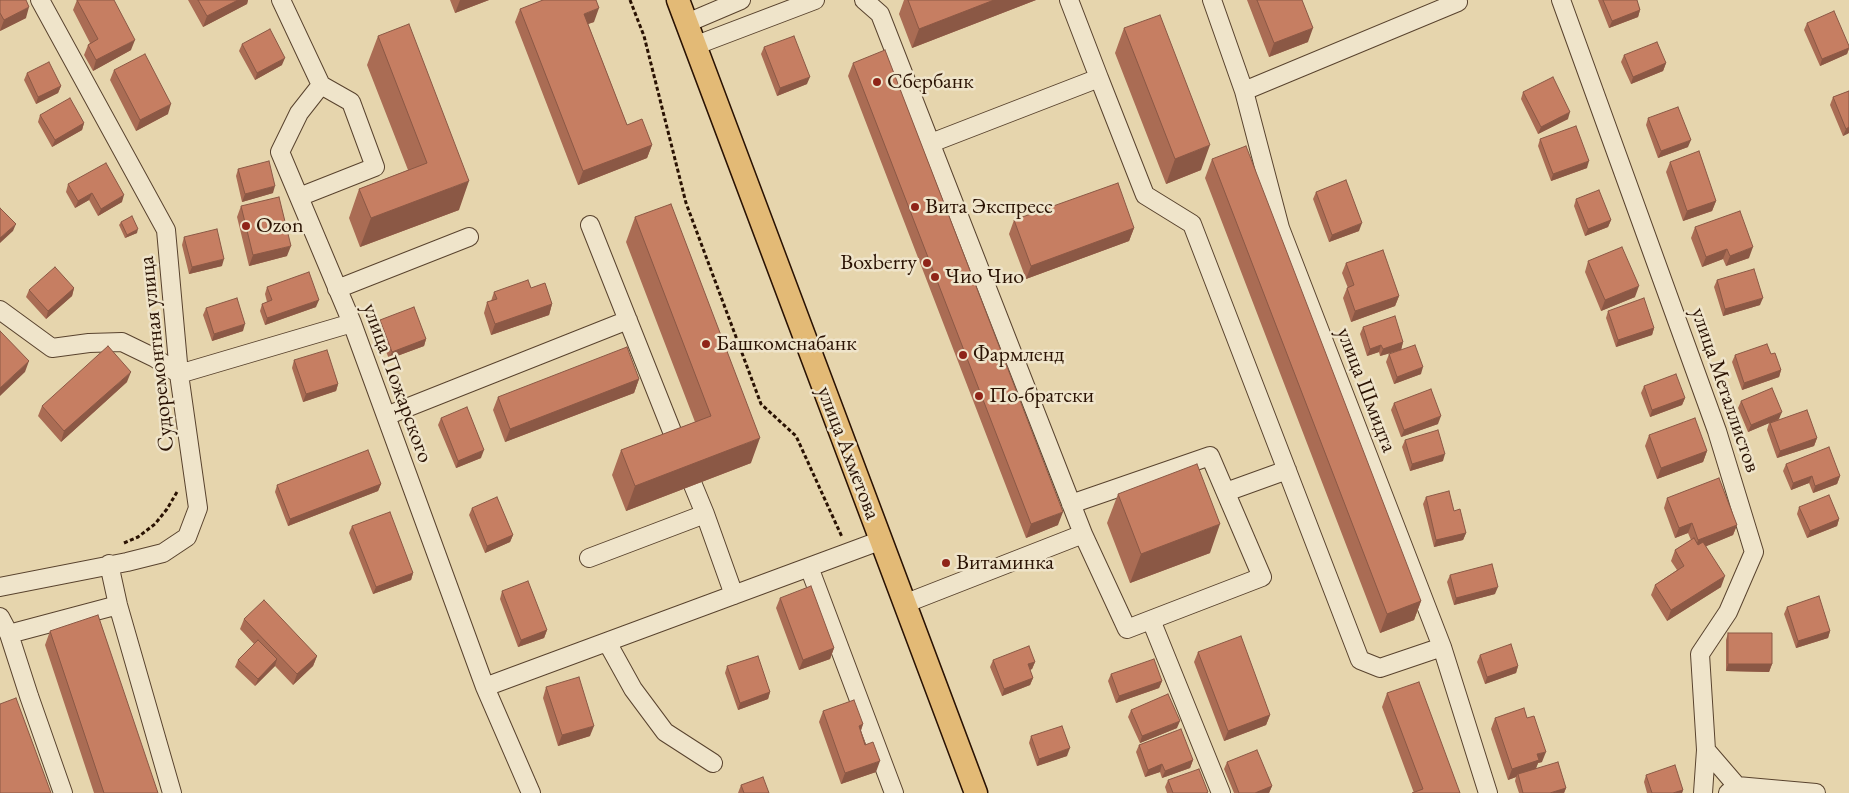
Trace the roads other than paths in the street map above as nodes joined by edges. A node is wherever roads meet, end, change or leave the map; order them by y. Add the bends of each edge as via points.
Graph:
1 (40, 0) edge
2 (281, 0) edge
3 (678, 0) edge
4 (741, 0) edge
5 (815, 0) edge
6 (1069, 0) edge
7 (1212, 0) edge
8 (1458, 0) edge
9 (1561, 0) edge
10 (868, 1) edge
11 (687, 24) junction
12 (694, 46) junction
13 (1099, 78) junction
14 (322, 85) junction
15 (1244, 91) junction
16 (931, 143) junction
17 (299, 198) junction
18 (590, 225) dead end
19 (469, 237) dead end
20 (337, 289) junction
21 (0, 310) edge
22 (628, 320) junction
23 (352, 323) junction
24 (179, 374) junction
25 (386, 416) junction
26 (679, 449) edge
27 (1287, 470) junction
28 (693, 485) edge
29 (1226, 492) junction
30 (1071, 504) junction
31 (705, 514) junction
32 (1083, 534) junction
33 (882, 540) junction
34 (589, 558) dead end
35 (109, 564) junction
36 (809, 567) junction
37 (0, 587) edge
38 (734, 595) junction
39 (904, 604) junction
40 (118, 605) junction
41 (0, 617) edge
42 (1151, 620) junction
43 (9, 634) junction
44 (607, 642) junction
45 (1442, 648) junction
46 (485, 687) junction
47 (1706, 750) junction
48 (713, 763) dead end
49 (1732, 789) edge
50 (63, 793) edge
51 (172, 793) edge
52 (531, 793) edge
53 (894, 793) edge
54 (976, 793) edge
55 (1221, 793) edge
56 (1488, 793) edge
57 (1703, 793) edge
58 (1816, 793) edge

1 - 24 street, Судоремонтная улица via 166,230
2 - 14 street
3 - 11 main road, улица Ахметова
4 - 11 street
5 - 12 street
6 - 13 street
7 - 15 street, улица Шмидта
8 - 15 street
9 - 47 street, улица Металлистов via 1717,431 1754,552 1728,612 1700,654
10 - 16 street via 880,14
11 - 12 main road, улица Ахметова
12 - 33 main road, улица Ахметова
13 - 16 street
13 - 27 street via 1145,195 1192,224
14 - 17 street, улица Пожарского via 300,113 280,152
14 - 17 street via 351,102 375,167
15 - 45 street, улица Шмидта via 1280,228
16 - 30 street
17 - 20 street, улица Пожарского
18 - 22 street
19 - 20 street
20 - 23 street, улица Пожарского
21 - 24 street via 52,348 122,342
22 - 25 street
22 - 26 street
23 - 24 street
23 - 25 street, улица Пожарского
24 - 35 street, Судоремонтная улица via 198,508 187,537 163,553
25 - 46 street, улица Пожарского
27 - 29 street
27 - 45 street via 1360,660 1380,668
28 - 31 street
29 - 30 street via 1210,456
29 - 42 street via 1262,576
30 - 32 street
31 - 34 street
31 - 38 street
32 - 39 street
32 - 42 street via 1127,630
33 - 36 street
33 - 39 main road, улица Ахметова
35 - 37 street, Судоремонтная улица
35 - 40 street
36 - 38 street
36 - 53 street
38 - 44 street
39 - 54 main road, улица Ахметова
40 - 43 street
40 - 51 street
41 - 43 street
42 - 55 street
43 - 50 street via 22,699
44 - 46 street
44 - 48 street via 633,689 665,732
45 - 56 street, улица Шмидта
46 - 52 street, улица Пожарского
47 - 49 street
47 - 57 street, улица Металлистов
49 - 58 street

